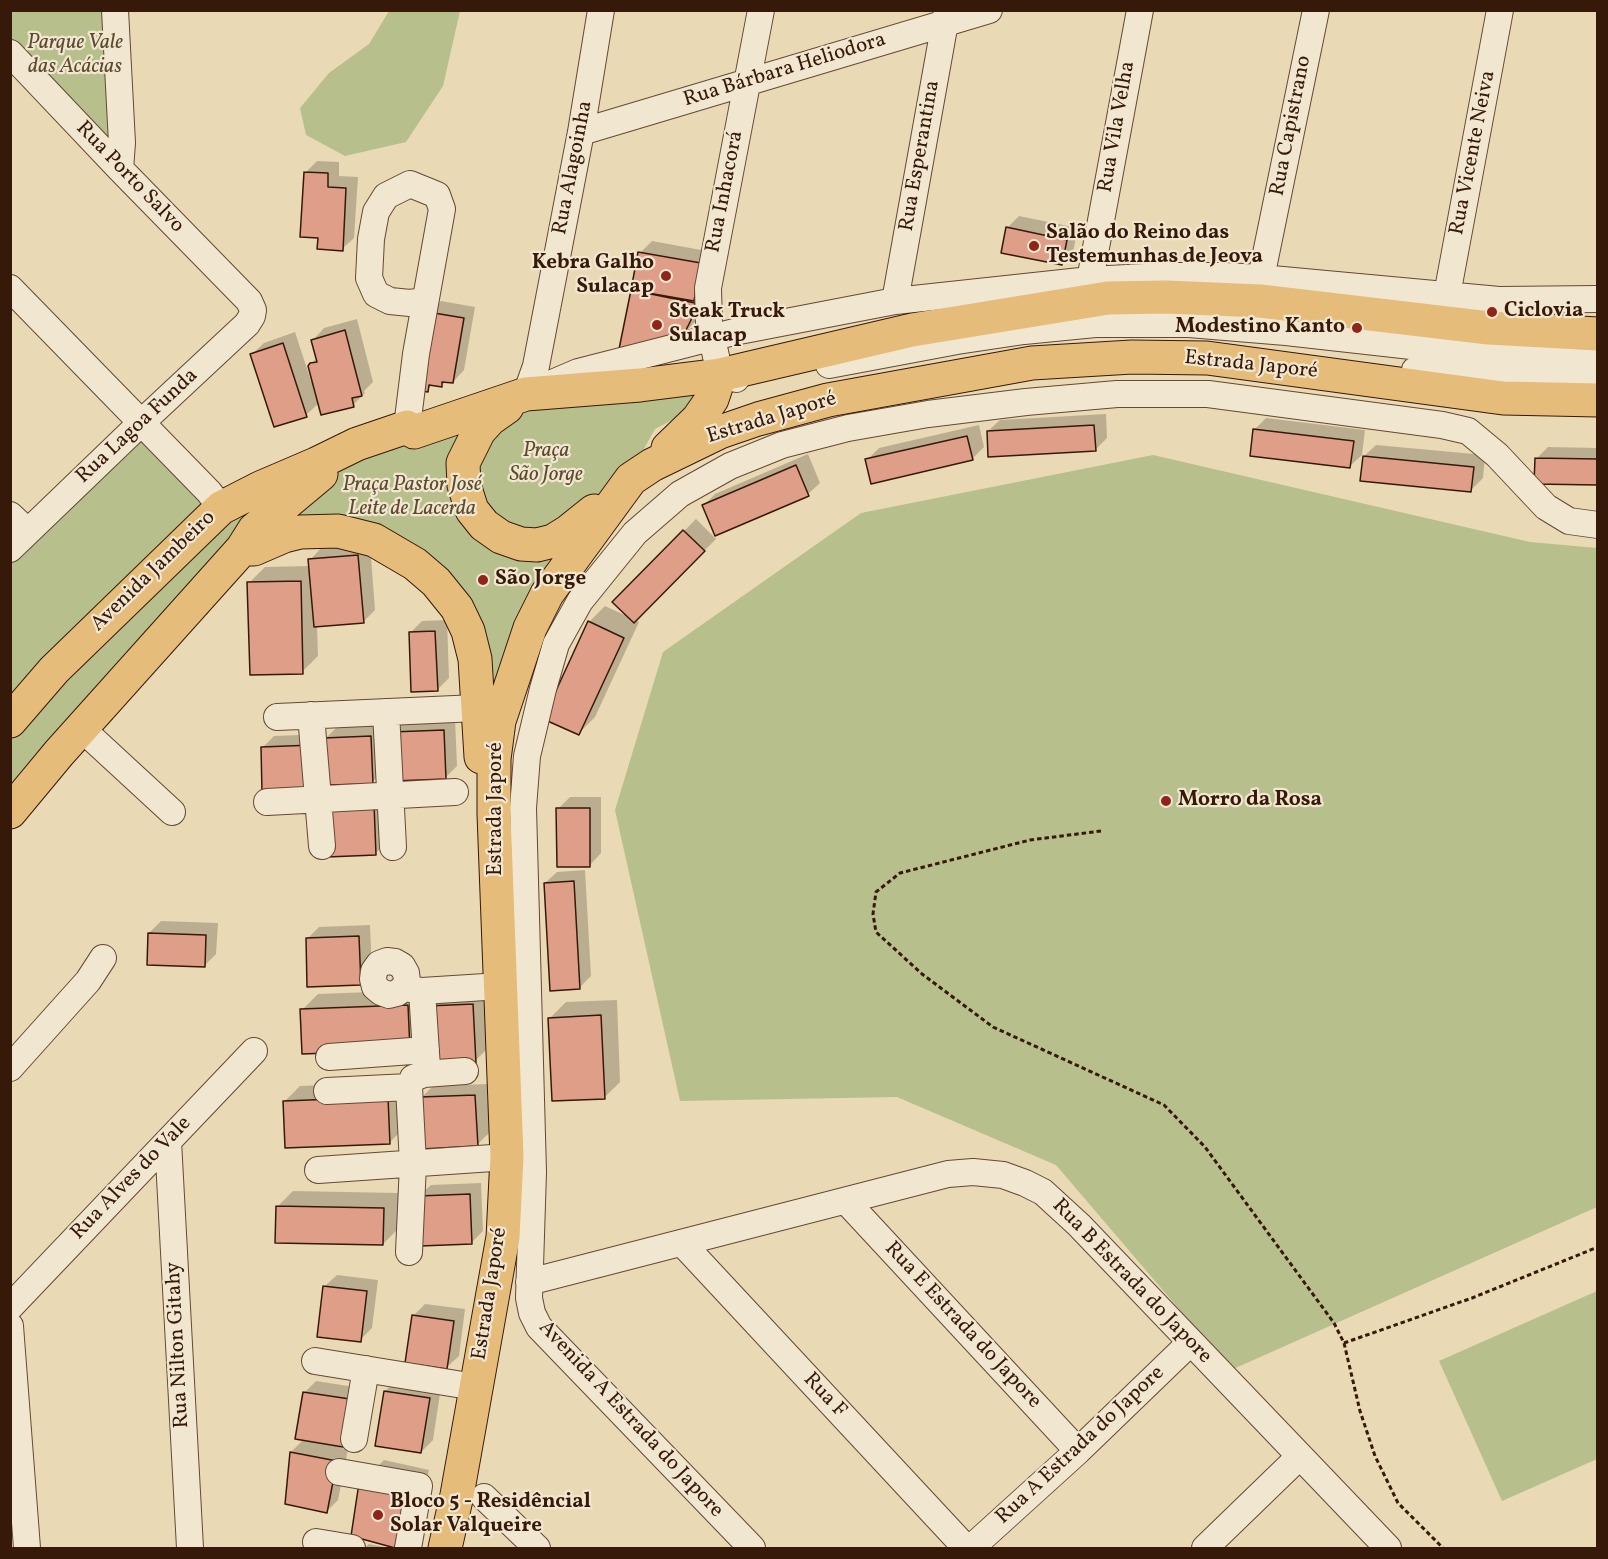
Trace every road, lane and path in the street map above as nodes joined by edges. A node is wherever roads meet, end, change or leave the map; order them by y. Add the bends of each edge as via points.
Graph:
1 (116, 10) edge
2 (601, 10) edge
3 (761, 10) edge
4 (989, 10) edge
5 (1140, 10) edge
6 (1316, 10) edge
7 (1500, 10) edge
8 (946, 17) edge
9 (10, 53) edge
10 (747, 83) junction
11 (581, 132) junction
12 (120, 169) junction
13 (1261, 278) junction
14 (1090, 280) junction
15 (10, 288) edge
16 (1447, 295) junction
17 (1598, 299) edge
18 (249, 301) joint
19 (425, 301) dead end
20 (895, 301) junction
21 (1598, 334) edge
22 (713, 338) junction
23 (1598, 357) edge
24 (720, 375) junction
25 (1598, 375) edge
26 (526, 394) junction
27 (1598, 400) edge
28 (142, 422) junction
29 (407, 427) junction
30 (357, 444) junction
31 (641, 472) junction
32 (221, 508) junction
33 (1598, 525) edge
34 (16, 532) edge
35 (242, 549) junction
36 (477, 708) junction
37 (386, 712) junction
38 (311, 716) junction
39 (277, 717) dead end
40 (10, 721) edge
41 (82, 729) junction
42 (60, 753) junction
43 (10, 780) edge
44 (455, 792) dead end
45 (390, 794) junction
46 (319, 801) junction
47 (267, 802) dead end
48 (10, 812) edge
49 (172, 812) dead end
50 (494, 814) junction
51 (1101, 831) dead end
52 (322, 846) dead end
53 (393, 847) dead end
54 (104, 958) dead end
55 (501, 986) junction
56 (254, 1051) dead end
57 (328, 1057) dead end
58 (10, 1068) edge
59 (420, 1070) junction
60 (465, 1071) dead end
61 (327, 1091) dead end
62 (168, 1141) junction
63 (507, 1157) junction
64 (413, 1164) junction
65 (318, 1170) dead end
66 (846, 1201) junction
67 (682, 1243) junction
68 (1598, 1246) edge
69 (409, 1252) dead end
70 (529, 1282) junction
71 (10, 1307) edge
72 (10, 1326) edge
73 (1191, 1342) junction
74 (1344, 1343) junction
75 (315, 1361) dead end
76 (366, 1369) junction
77 (475, 1387) junction
78 (354, 1439) dead end
79 (1078, 1451) junction
80 (1299, 1456) junction
81 (339, 1472) dead end
82 (484, 1497) dead end
83 (316, 1542) dead end
84 (27, 1548) edge
85 (190, 1548) edge
86 (352, 1548) edge
87 (408, 1548) edge
88 (445, 1548) edge
89 (537, 1548) edge
90 (752, 1548) edge
91 (966, 1548) edge
92 (971, 1548) edge
93 (1205, 1548) edge
94 (1388, 1548) edge
95 (1443, 1548) edge

1 - 12 street
2 - 11 street, Rua Alagoinha
3 - 10 street, Rua Inhacorá
4 - 8 street, Rua Bárbara Heliodora
5 - 14 street, Rua Vila Velha
6 - 13 street, Rua Capistrano
7 - 16 street, Rua Vicente Neiva
8 - 10 street, Rua Bárbara Heliodora
8 - 20 street, Rua Esperantina
9 - 12 street, Rua Porto Salvo
10 - 11 street, Rua Bárbara Heliodora
10 - 22 street, Rua Inhacorá via 708,288
11 - 26 street, Rua Alagoinha via 536,366
12 - 18 street, Rua Porto Salvo
13 - 14 street via 1164,276
13 - 16 street
14 - 20 street
15 - 28 street
16 - 17 street via 1499,300
18 - 28 street, Rua Lagoa Funda via 253,310 247,324
19 - 29 street
20 - 22 street
21 - 24 main road via 1443,323 1260,301 1108,298 912,330
22 - 24 street, Rua Inhacorá
22 - 26 street via 578,372
23 - 24 street via 1510,357 1189,324 1095,324 957,341 751,379
24 - 26 main road
24 - 31 main road via 712,399 698,418
25 - 31 street via 1534,378 1437,373 1173,343 1056,346 884,374 802,395 730,418
26 - 29 main road via 414,432
26 - 31 main road via 490,418 470,445 463,464 464,485 472,510 501,537 521,544 553,541
27 - 31 main road, Estrada Japoré via 1503,398 1207,358 1132,357 1032,363 828,399 720,432
28 - 32 street
28 - 34 street, Rua Lagoa Funda
29 - 30 main road
30 - 32 main road, Avenida Jambeiro
30 - 35 main road via 254,530
31 - 50 main road, Estrada Japoré via 547,594 530,628 499,721
32 - 40 main road, Avenida Jambeiro via 54,670
33 - 70 street, Avenida A Estrada do Japore via 1569,521 1546,507 1497,455 1468,431 1208,394 1117,394 1037,401 871,424 782,445 730,466 680,494 634,533 580,601 556,644 527,756 523,808 533,1172
35 - 36 main road via 254,549 300,532 338,531 374,540 416,564 457,608 468,631 475,659
35 - 41 main road
36 - 37 street
36 - 50 main road via 484,780
37 - 38 street
37 - 45 street
38 - 39 street
38 - 46 street
41 - 42 main road
41 - 49 street
42 - 43 main road
42 - 48 main road
44 - 45 street
45 - 46 street
45 - 53 street
46 - 47 street
46 - 52 street
50 - 55 main road, Estrada Japoré
51 - 74 path via 1030,840 900,873 876,892 876,932 922,974 993,1028 1164,1105 1205,1147 1334,1323
54 - 58 street
55 - 59 street via 413,989
55 - 63 main road, Estrada Japoré
56 - 62 street, Rua Alves do Vale
57 - 59 street
59 - 60 street
59 - 61 street
59 - 64 street
62 - 71 street, Rua Alves do Vale
62 - 85 street, Rua Nilton Gitahy
63 - 64 street
63 - 77 main road, Estrada Japoré via 503,1238
64 - 65 street
64 - 69 street
66 - 67 street, Rua B Estrada do Japore
66 - 73 street, Rua B Estrada do Japore via 948,1174 1003,1175 1025,1183 1043,1192 1079,1225
66 - 79 street, Rua E Estrada do Japore
67 - 70 street, Rua B Estrada do Japore
67 - 91 street, Rua F
68 - 74 path via 1472,1298
70 - 90 street, Avenida A Estrada do Japore via 532,1313 539,1327
72 - 84 street
73 - 79 street, Rua A Estrada do Japore
73 - 80 street, Rua B Estrada do Japore
74 - 95 path via 1375,1456 1398,1503
75 - 76 street
76 - 77 street
76 - 78 street
77 - 88 main road, Estrada Japoré
79 - 92 street, Rua A Estrada do Japore
80 - 93 street
80 - 94 street, Rua B Estrada do Japore
81 - 87 street via 419,1486
82 - 89 street
83 - 86 street

